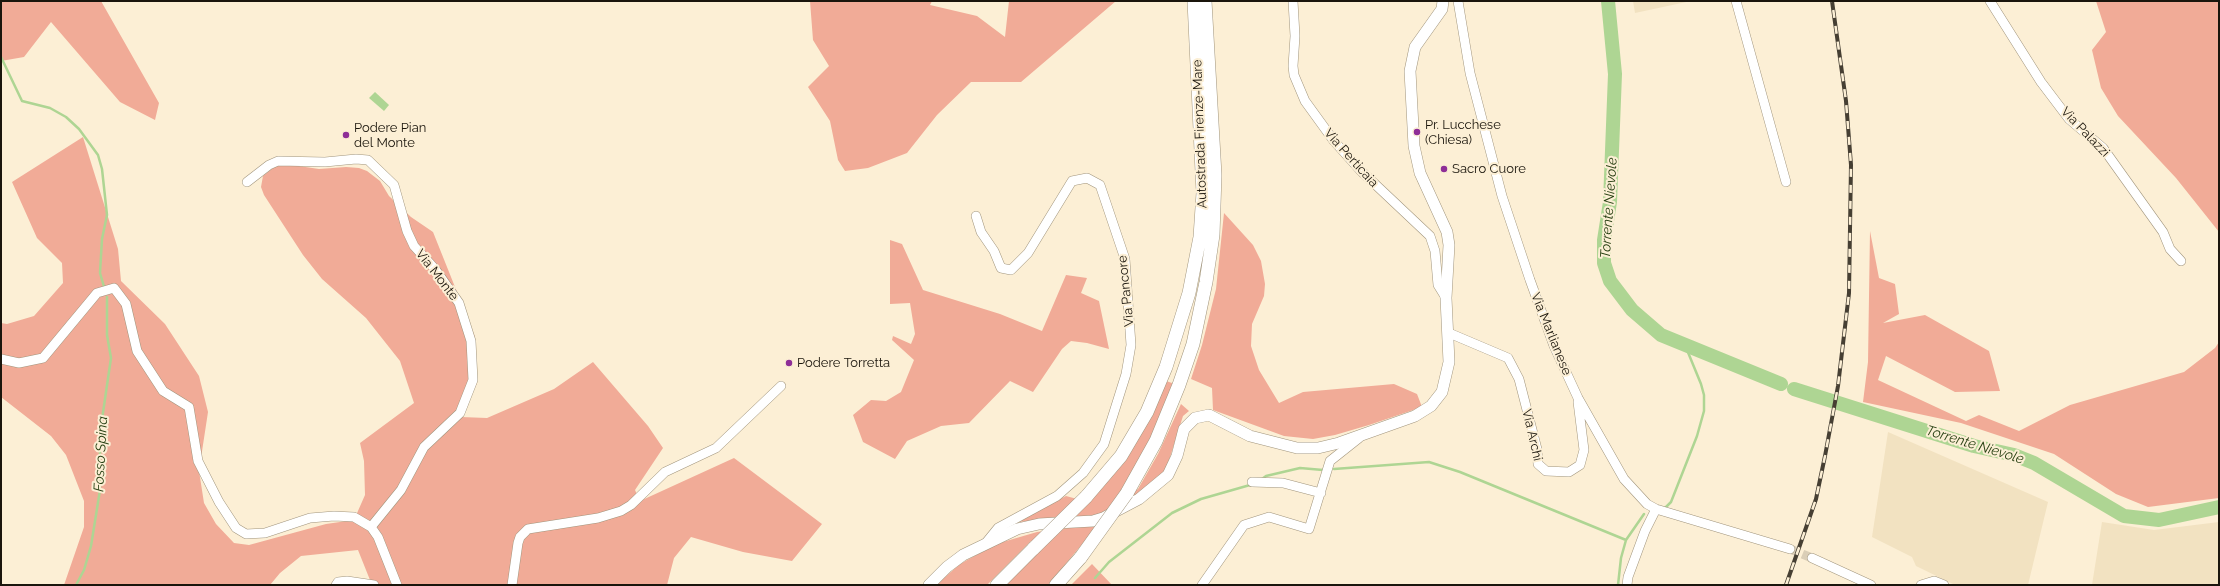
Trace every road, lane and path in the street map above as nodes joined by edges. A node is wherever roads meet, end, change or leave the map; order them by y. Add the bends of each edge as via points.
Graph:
1 (1194, 1) edge
2 (1205, 1) edge
3 (1293, 1) edge
4 (1444, 1) edge
5 (1458, 1) edge
6 (1736, 1) edge
7 (1990, 1) edge
8 (247, 182) dead end
9 (1786, 182) dead end
10 (976, 216) dead end
11 (2181, 261) dead end
12 (1446, 298) junction
13 (1449, 333) junction
14 (1, 359) edge
15 (781, 386) dead end
16 (1578, 398) junction
17 (1365, 433) junction
18 (1252, 482) dead end
19 (1321, 493) junction
20 (1656, 509) junction
21 (371, 527) junction
22 (985, 544) junction
23 (1790, 549) tunnel mouth
24 (1812, 558) tunnel mouth
25 (336, 585) edge
26 (374, 585) edge
27 (397, 585) edge
28 (512, 585) edge
29 (929, 585) edge
30 (997, 585) edge
31 (1056, 585) edge
32 (1202, 585) edge
33 (1627, 585) edge
34 (1871, 585) edge
35 (1922, 585) edge
36 (1944, 585) edge

1 - 30 highway, Autostrada Firenze-Mare, bridge via 1204,181 1200,237 1189,293 1166,367 1147,412 1121,456 1086,497
2 - 31 highway, Autostrada Firenze-Mare, bridge via 1215,175 1213,235 1193,344 1156,441 1127,493 1081,557
3 - 12 street, Via Perticaia via 1294,75 1305,101 1360,170 1430,236 1438,285
4 - 12 main road via 1442,9 1412,52 1410,91 1414,146 1420,173 1447,232 1449,245
5 - 16 street, Via Marlianese via 1470,73 1502,196 1554,346
6 - 9 street
7 - 11 street, Via Palazzi via 2041,82 2070,119 2103,148 2163,232 2170,249
8 - 21 street, Via Monte via 278,161 368,160 394,185 406,231 414,246 435,269 459,303 471,340 473,380 460,413 424,447 401,490
10 - 22 street, Via Pancore via 981,232 994,251 1001,268 1011,270 1028,253 1072,181 1087,178 1100,185 1125,259 1131,345 1126,374 1104,444 1083,473 1057,496 998,528
12 - 13 main road
13 - 16 street, Via Archi via 1508,358 1519,379 1537,449 1538,464 1546,471 1569,472 1576,469 1583,459
13 - 17 main road via 1447,378 1442,392 1431,406 1415,416
14 - 21 street via 20,363 43,358 98,293 114,288 126,304 137,351 162,391 189,407 198,462 236,528 246,534 265,533 310,518 334,516 354,517
15 - 28 street via 716,448 665,472 631,505 621,511 598,518 528,529 520,537
16 - 20 street, Via Marlianese via 1624,480 1647,504
17 - 19 street via 1330,461
17 - 22 main road via 1318,448 1297,448 1250,436 1209,415 1201,416 1184,429 1177,456 1168,475 1139,499 1098,520 1031,525
18 - 19 street via 1283,484
19 - 32 street via 1309,529 1269,517 1244,525
20 - 23 street, Via Marlianese
20 - 33 street via 1645,531
21 - 27 street via 381,543
22 - 29 main road via 955,561
24 - 34 street
25 - 26 street via 344,581
35 - 36 street via 1934,581

